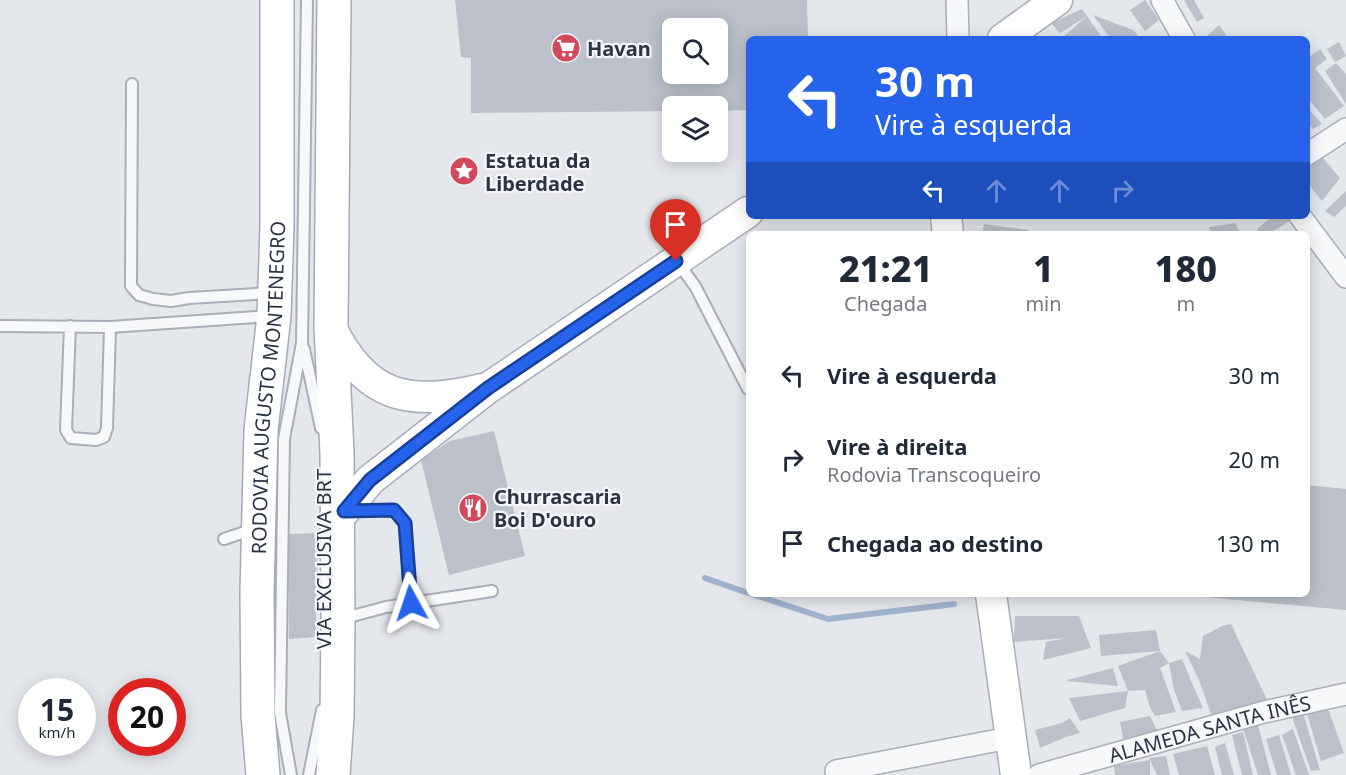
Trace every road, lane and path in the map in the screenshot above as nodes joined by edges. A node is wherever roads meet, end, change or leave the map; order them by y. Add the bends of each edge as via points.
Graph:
1 (277, 0) edge
2 (307, 0) edge
3 (334, 0) edge
4 (957, 0) edge
5 (1057, 0) edge
6 (1162, 0) edge
7 (957, 36) edge
8 (1007, 36) edge
9 (1182, 36) edge
10 (132, 84) dead end
11 (1346, 129) edge
12 (1310, 152) edge
13 (746, 213) edge
14 (1302, 219) edge
15 (676, 261) junction
16 (1343, 269) edge
17 (274, 304) junction
18 (0, 326) edge
19 (70, 326) junction
20 (110, 327) junction
21 (331, 327) junction
22 (302, 343) junction
23 (746, 385) edge
24 (488, 388) junction
25 (323, 437) dead end
26 (341, 515) junction
27 (260, 527) junction
28 (224, 539) dead end
29 (492, 591) dead end
30 (992, 597) edge
31 (411, 603) junction
32 (338, 620) junction
33 (1346, 694) edge
34 (322, 700) dead end
35 (1009, 738) junction
36 (836, 771) dead end
37 (263, 775) edge
38 (291, 775) edge
39 (309, 775) edge
40 (333, 775) edge
41 (1016, 775) edge
42 (1039, 775) edge

1 - 17 main road, RODOVIA AUGUSTO MONTENEGRO
2 - 22 lane, VIA EXCLUSIVA BRT
3 - 21 main road
4 - 7 street
5 - 8 main road
6 - 9 street
10 - 17 lane via 131,286 139,295 153,299
11 - 12 street
13 - 15 main road
14 - 16 street
15 - 23 lane via 694,286
15 - 24 main road
17 - 20 lane
17 - 27 main road, RODOVIA AUGUSTO MONTENEGRO via 261,430
18 - 19 lane
19 - 20 lane
19 - 20 lane via 66,430 71,438 96,440 107,429
21 - 24 main road via 357,368 381,388 402,396 421,397
21 - 26 main road
22 - 25 lane, VIA EXCLUSIVA BRT
22 - 38 lane, VIA EXCLUSIVA BRT via 284,439 280,713
24 - 26 main road via 370,480
26 - 31 lane via 394,510 405,523
26 - 32 main road
27 - 28 lane
27 - 37 main road, RODOVIA AUGUSTO MONTENEGRO via 258,715
29 - 31 lane
30 - 35 main road
31 - 32 lane
32 - 40 main road
33 - 42 street, ALAMEDA SANTA INÊS via 1264,712
34 - 39 lane
35 - 36 street
35 - 41 main road

